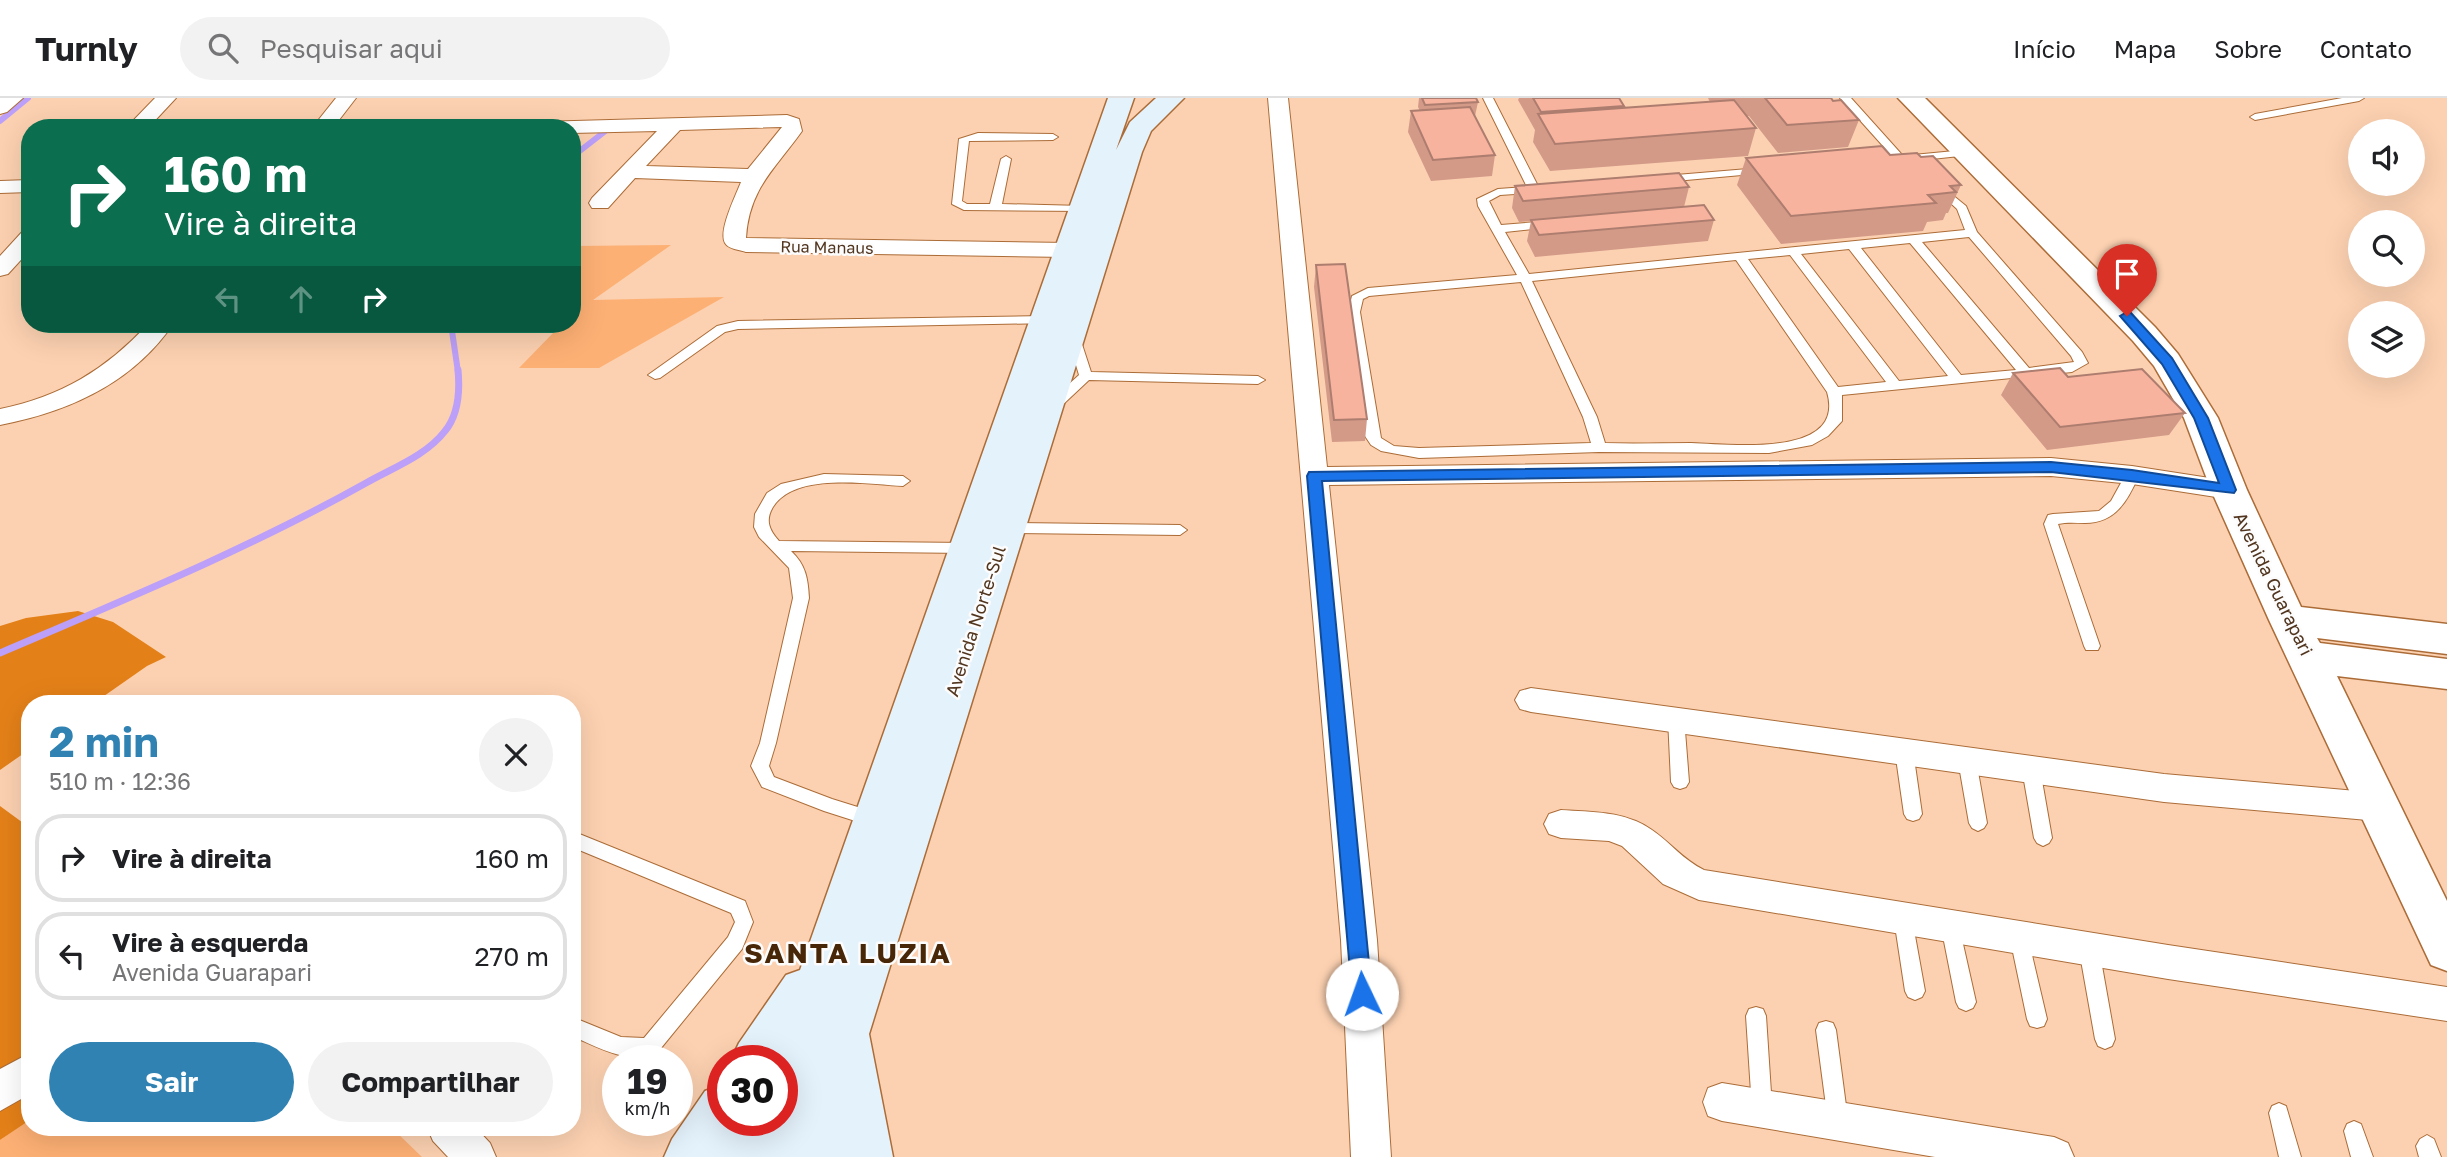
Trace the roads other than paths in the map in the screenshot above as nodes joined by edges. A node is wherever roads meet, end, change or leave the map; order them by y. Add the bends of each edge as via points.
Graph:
1 (13, 98) edge
2 (166, 98) edge
3 (346, 98) edge
4 (1121, 98) edge
5 (1171, 98) edge
6 (1278, 98) edge
7 (1488, 98) edge
8 (1845, 98) edge
9 (1911, 98) edge
10 (2360, 98) edge
11 (0, 108) edge
12 (2255, 117) dead end
13 (145, 119) edge
14 (329, 119) edge
15 (674, 125) junction
16 (581, 127) edge
17 (1053, 137) dead end
18 (1965, 153) junction
19 (1006, 159) dead end
20 (1900, 159) junction
21 (1873, 161) edge
22 (1778, 169) edge
23 (629, 172) junction
24 (754, 177) junction
25 (1656, 180) edge
26 (21, 186) edge
27 (0, 187) edge
28 (1561, 188) edge
29 (1534, 190) junction
30 (600, 203) dead end
31 (995, 208) junction
32 (1083, 209) junction
33 (1565, 223) edge
34 (1497, 229) junction
35 (1972, 233) junction
36 (1913, 239) junction
37 (1853, 246) junction
38 (21, 247) edge
39 (1068, 250) junction
40 (1794, 252) junction
41 (1740, 257) junction
42 (0, 269) edge
43 (1525, 278) junction
44 (1059, 326) junction
45 (152, 333) edge
46 (2025, 372) junction
47 (655, 375) dead end
48 (1086, 376) junction
49 (1958, 379) junction
50 (1258, 380) dead end
51 (1895, 385) junction
52 (1833, 391) junction
53 (1046, 412) junction
54 (0, 417) edge
55 (1599, 447) junction
56 (2132, 475) junction
57 (1314, 476) junction
58 (902, 481) dead end
59 (2229, 490) junction
60 (1007, 528) junction
61 (1181, 530) dead end
62 (776, 546) junction
63 (967, 548) junction
64 (2288, 620) junction
65 (2447, 639) edge
66 (2092, 646) dead end
67 (2308, 657) junction
68 (2447, 674) edge
69 (1531, 700) dead end
70 (1676, 718) junction
71 (1904, 751) junction
72 (1967, 760) junction
73 (2031, 769) junction
74 (1680, 782) dead end
75 (2379, 807) junction
76 (1913, 814) dead end
77 (874, 818) junction
78 (1978, 822) dead end
79 (1561, 824) dead end
80 (2043, 838) dead end
81 (581, 843) edge
82 (1903, 919) junction
83 (1951, 926) junction
84 (2020, 938) junction
85 (2089, 949) junction
86 (2447, 950) edge
87 (828, 954) junction
88 (1915, 991) dead end
89 (1966, 1002) dead end
90 (2447, 1004) edge
91 (1756, 1016) dead end
92 (2037, 1018) dead end
93 (844, 1029) junction
94 (581, 1030) edge
95 (1826, 1030) dead end
96 (2105, 1039) dead end
97 (766, 1045) edge
98 (21, 1077) edge
99 (0, 1092) edge
100 (1722, 1102) dead end
101 (1762, 1108) junction
102 (2279, 1113) dead end
103 (1839, 1121) junction
104 (2354, 1131) dead end
105 (707, 1132) edge
106 (456, 1136) edge
107 (793, 1138) edge
108 (476, 1157) edge
109 (690, 1157) edge
110 (696, 1157) edge
111 (867, 1157) edge
112 (1371, 1157) edge
113 (2054, 1157) edge
114 (2290, 1157) edge
115 (2362, 1157) edge

1 - 11 street
2 - 13 street
3 - 14 street
4 - 32 main road, Avenida Norte-Sul
5 - 44 main road, Avenida Norte-Sul via 1148,117 1134,139
6 - 57 street
7 - 29 lane
8 - 20 lane
9 - 18 street, Avenida Guarapari
10 - 12 lane
15 - 16 street
15 - 23 street
15 - 24 street, Rua Manaus via 779,119 792,124 792,131
17 - 31 lane via 964,139 956,202 964,207
18 - 20 lane
18 - 59 street, Avenida Guarapari via 2167,361 2201,418
19 - 31 lane
20 - 21 lane
20 - 35 lane via 1962,208
22 - 25 lane
23 - 24 street
23 - 30 street
24 - 39 street, Rua Manaus via 733,235 746,246
26 - 27 street
28 - 29 lane
29 - 34 lane via 1498,192 1483,200
31 - 32 lane
32 - 39 main road, Avenida Norte-Sul
33 - 34 lane
34 - 43 lane
35 - 36 lane
35 - 46 lane via 2081,363 2072,368
36 - 37 lane
36 - 46 lane
37 - 40 lane
37 - 49 lane
38 - 42 street
39 - 44 main road, Avenida Norte-Sul
40 - 41 lane
40 - 51 lane
41 - 43 lane
41 - 52 lane
43 - 55 lane via 1590,417
43 - 55 lane via 1368,292 1357,297 1354,312 1373,439 1405,452
44 - 47 lane via 738,325 721,329
44 - 48 lane
44 - 53 main road, Avenida Norte-Sul
44 - 63 main road, Avenida Norte-Sul
45 - 54 street via 112,374 54,403
46 - 49 lane
48 - 50 lane
48 - 53 lane
49 - 51 lane
51 - 52 lane
52 - 55 lane via 1835,421 1822,435 1798,443 1764,450
53 - 60 main road, Avenida Norte-Sul
56 - 57 street via 2051,467
56 - 59 street
56 - 66 lane via 2109,513 2091,519 2061,517 2051,524
57 - 112 street via 1359,940
58 - 62 lane via 812,479 785,487 766,501 760,519 764,535
59 - 64 street, Avenida Guarapari
60 - 61 lane
60 - 93 main road, Avenida Norte-Sul
62 - 63 lane
62 - 77 lane via 793,559 801,575 801,598 760,766 768,782
63 - 77 main road, Avenida Norte-Sul
64 - 65 street
64 - 67 street, Avenida Guarapari
67 - 68 street
67 - 75 street, Avenida Guarapari
69 - 70 street
70 - 71 street
70 - 74 lane
71 - 72 street
71 - 76 lane
72 - 73 street
72 - 78 lane
73 - 75 street via 2164,788
73 - 80 lane
75 - 86 street, Avenida Guarapari
77 - 87 main road, Avenida Norte-Sul
79 - 82 street via 1609,827 1634,836 1675,873 1699,885
81 - 94 lane via 738,907 744,922 735,943 650,1046 629,1049
82 - 83 street
82 - 88 lane
83 - 84 street
83 - 89 lane
84 - 85 street
84 - 92 lane
85 - 90 street
85 - 96 lane
87 - 97 main road
87 - 107 main road, Avenida Norte-Sul
91 - 101 lane
93 - 107 main road, Avenida Norte-Sul
93 - 111 main road
95 - 103 lane
98 - 99 street
100 - 101 street
101 - 103 street
102 - 114 lane
103 - 113 street
104 - 115 lane
105 - 109 main road
106 - 108 street
107 - 110 main road via 731,1139

